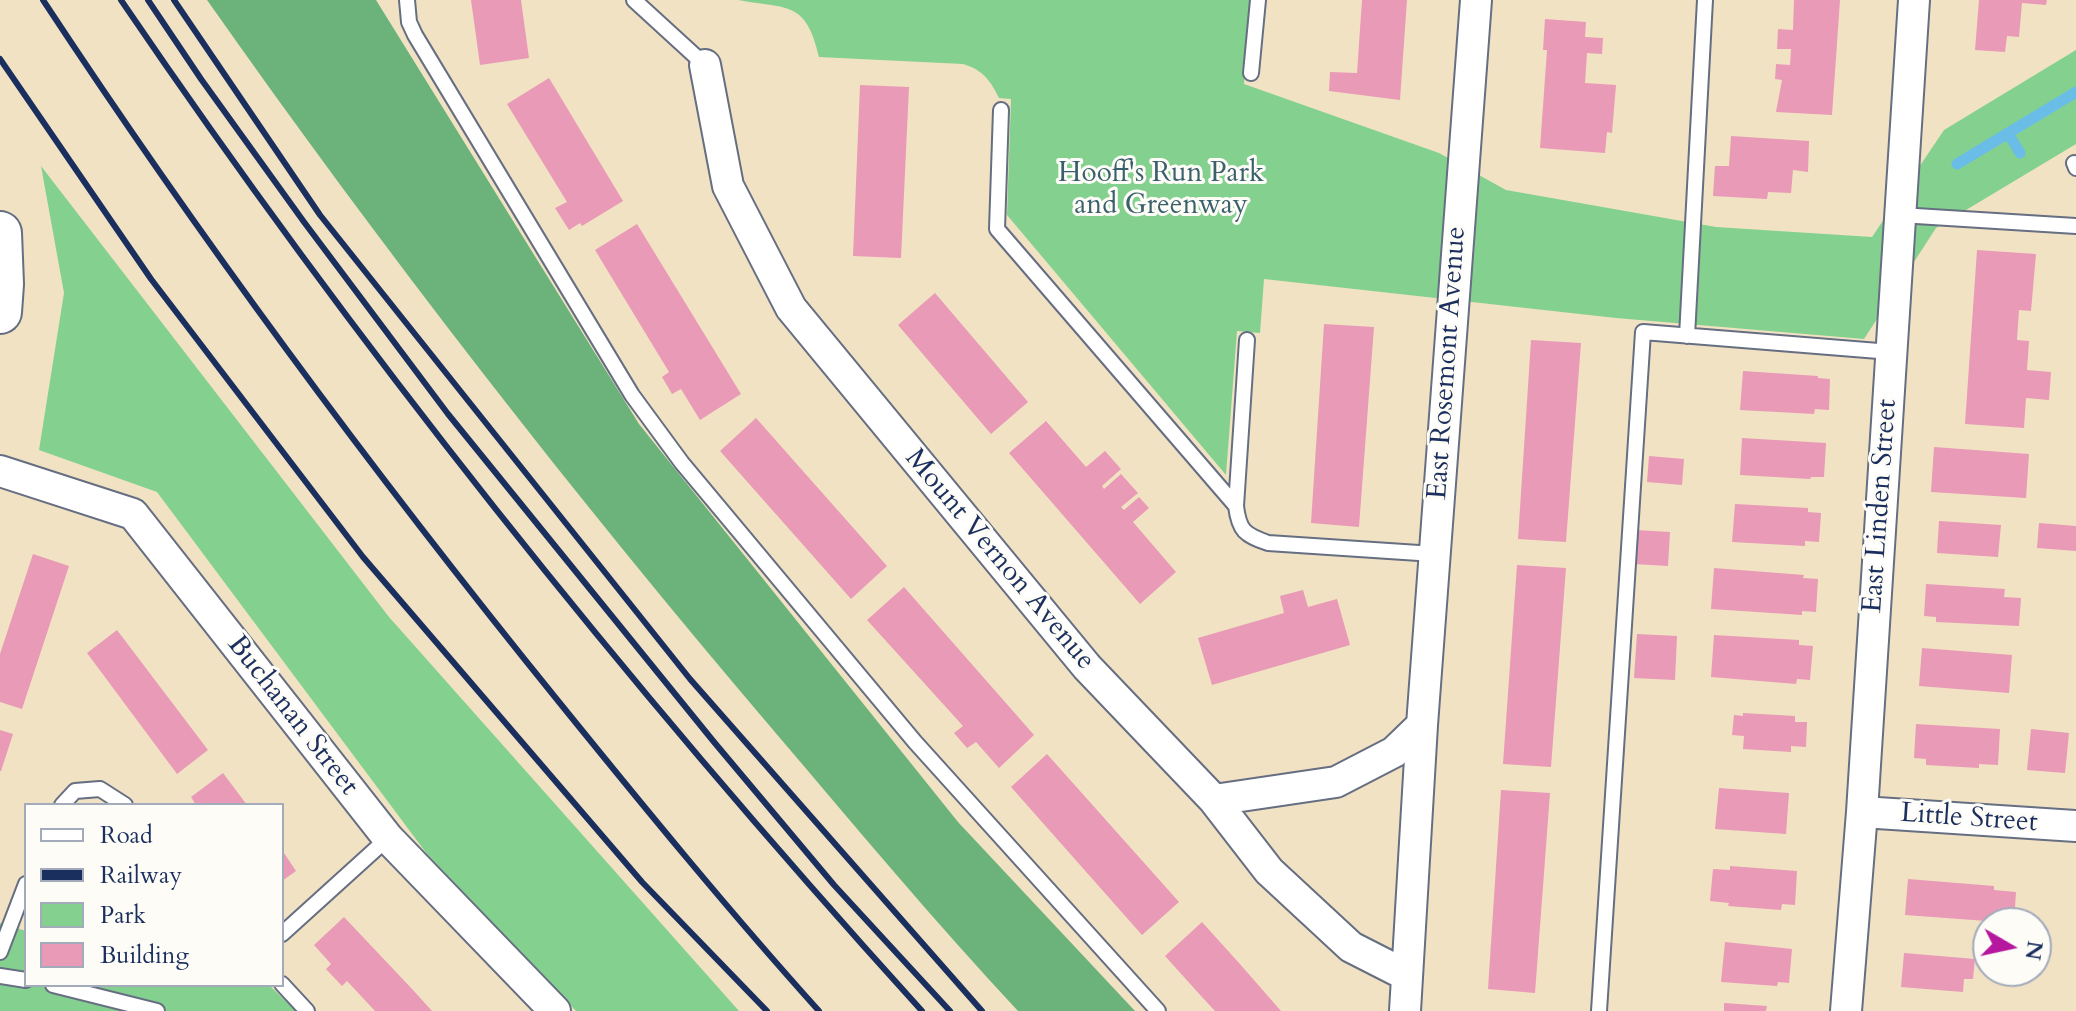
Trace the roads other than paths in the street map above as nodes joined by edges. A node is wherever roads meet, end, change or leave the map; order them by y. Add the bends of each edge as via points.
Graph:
1 (407, 0) edge
2 (634, 0) edge
3 (1258, 0) edge
4 (1476, 0) edge
5 (1705, 0) edge
6 (1914, 0) edge
7 (705, 65) joint
8 (1251, 73) dead end
9 (1001, 110) dead end
10 (1900, 215) junction
11 (2076, 226) edge
12 (0, 233) edge
13 (0, 312) edge
14 (1687, 336) junction
15 (1247, 340) dead end
16 (1891, 352) junction
17 (0, 471) edge
18 (1236, 506) junction
19 (1434, 554) junction
20 (1422, 725) junction
21 (1214, 800) junction
22 (64, 803) edge
23 (122, 803) edge
24 (1862, 812) junction
25 (2076, 826) edge
26 (388, 838) junction
27 (24, 889) edge
28 (284, 932) edge
29 (0, 952) edge
30 (1406, 975) junction
31 (0, 976) edge
32 (24, 980) edge
33 (284, 986) edge
34 (61, 987) edge
35 (157, 1011) edge
36 (307, 1011) edge
37 (555, 1011) edge
38 (1158, 1011) edge
39 (1405, 1011) edge
40 (1599, 1011) edge
41 (1846, 1011) edge

1 - 38 lane via 415,35 632,395 682,463 915,742
2 - 7 lane
3 - 8 lane
4 - 19 street, East Rosemont Avenue
5 - 14 lane
6 - 10 street, East Linden Street
7 - 21 street, Mount Vernon Avenue via 728,186 791,308 1087,667
9 - 18 lane via 997,229
10 - 11 lane
10 - 16 street, East Linden Street
12 - 13 street
14 - 16 lane
14 - 40 lane via 1643,332
15 - 18 lane
16 - 24 street, East Linden Street
17 - 26 street, Buchanan Street via 133,514
18 - 19 lane via 1238,523 1248,536 1268,543
19 - 20 street, East Rosemont Avenue
20 - 21 street via 1394,752 1336,782
20 - 30 street, East Rosemont Avenue
21 - 30 street, Mount Vernon Avenue via 1269,871 1351,947
22 - 23 lane via 75,791 100,789
24 - 25 street, Little Street
24 - 41 street, East Linden Street
26 - 28 lane
26 - 37 street, Buchanan Street
27 - 29 lane
30 - 39 street, East Rosemont Avenue
31 - 32 lane
33 - 36 lane
34 - 35 lane

